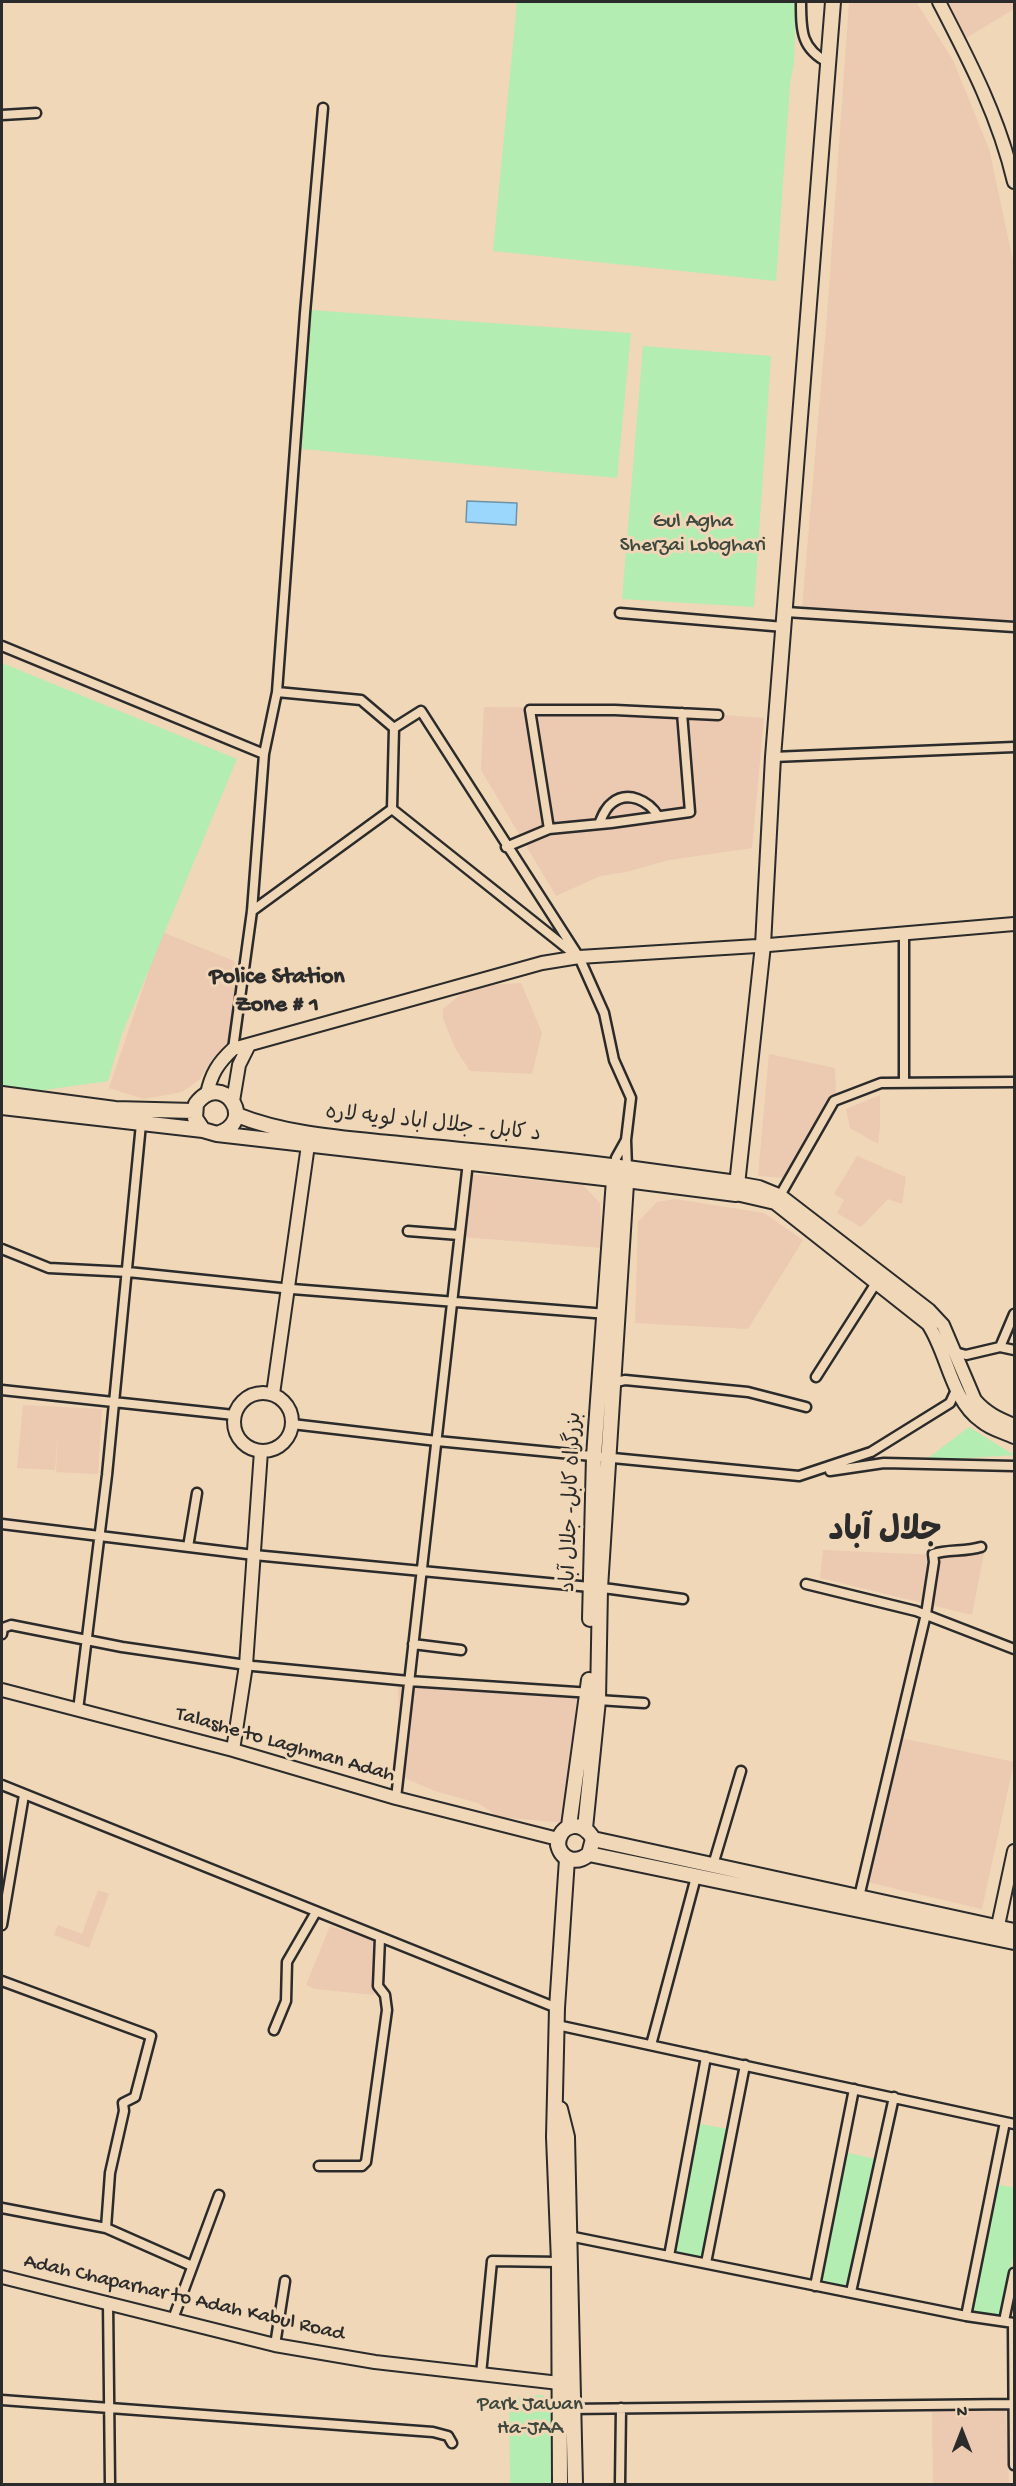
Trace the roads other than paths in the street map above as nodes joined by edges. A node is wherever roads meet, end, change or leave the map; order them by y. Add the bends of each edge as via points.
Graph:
1 (801, 2) edge
2 (833, 2) edge
3 (939, 2) edge
4 (829, 63) junction
5 (323, 108) dead end
6 (36, 113) dead end
7 (2, 115) edge
8 (1014, 182) edge
9 (786, 612) junction
10 (620, 613) dead end
11 (784, 627) junction
12 (1014, 627) edge
13 (2, 646) edge
14 (278, 692) junction
15 (682, 713) junction
16 (718, 715) dead end
17 (394, 728) junction
18 (1014, 747) edge
19 (264, 753) junction
20 (773, 757) junction
21 (392, 809) junction
22 (658, 816) junction
23 (599, 824) junction
24 (549, 829) junction
25 (506, 846) junction
26 (252, 911) junction
27 (1014, 924) edge
28 (904, 934) junction
29 (763, 945) junction
30 (579, 957) junction
31 (249, 1045) junction
32 (232, 1049) junction
33 (1014, 1082) edge
34 (904, 1083) junction
35 (2, 1094) edge
36 (207, 1094) junction
37 (2, 1107) edge
38 (235, 1108) junction
39 (194, 1111) junction
40 (141, 1124) junction
41 (203, 1130) junction
42 (218, 1134) junction
43 (308, 1144) junction
44 (468, 1162) junction
45 (620, 1173) junction
46 (736, 1189) junction
47 (778, 1199) junction
48 (408, 1231) dead end
49 (459, 1235) junction
50 (2, 1249) edge
51 (128, 1272) junction
52 (876, 1283) junction
53 (288, 1289) junction
54 (452, 1303) junction
55 (1014, 1314) edge
56 (610, 1315) junction
57 (1000, 1347) junction
58 (1014, 1350) edge
59 (955, 1352) junction
60 (816, 1377) dead end
61 (612, 1383) junction
62 (961, 1385) junction
63 (2, 1390) edge
64 (273, 1394) junction
65 (114, 1403) junction
66 (806, 1407) dead end
67 (234, 1415) junction
68 (292, 1424) junction
69 (1014, 1425) edge
70 (1014, 1437) edge
71 (436, 1441) junction
72 (261, 1451) junction
73 (600, 1457) junction
74 (1014, 1466) edge
75 (799, 1476) junction
76 (197, 1493) dead end
77 (2, 1524) edge
78 (99, 1535) junction
79 (188, 1547) junction
80 (981, 1547) dead end
81 (254, 1555) junction
82 (422, 1572) junction
83 (806, 1584) dead end
84 (595, 1588) junction
85 (683, 1599) dead end
86 (926, 1614) junction
87 (2, 1634) edge
88 (86, 1639) junction
89 (413, 1644) junction
90 (1014, 1648) edge
91 (461, 1650) dead end
92 (246, 1665) junction
93 (409, 1681) junction
94 (2, 1690) edge
95 (595, 1695) junction
96 (644, 1703) dead end
97 (78, 1710) junction
98 (233, 1750) junction
99 (741, 1771) dead end
100 (2, 1785) edge
101 (24, 1795) junction
102 (396, 1798) junction
103 (569, 1827) junction
104 (589, 1833) junction
105 (558, 1839) junction
106 (1014, 1851) edge
107 (589, 1854) junction
108 (567, 1859) junction
109 (713, 1865) junction
110 (696, 1877) junction
111 (859, 1897) junction
112 (316, 1912) junction
113 (2, 1923) edge
114 (1014, 1931) edge
115 (996, 1933) junction
116 (380, 1938) junction
117 (1014, 1942) edge
118 (2, 1981) edge
119 (557, 2008) junction
120 (557, 2025) junction
121 (274, 2030) dead end
122 (651, 2044) junction
123 (706, 2057) junction
124 (745, 2065) junction
125 (854, 2089) junction
126 (557, 2095) junction
127 (894, 2097) junction
128 (1010, 2123) edge
129 (319, 2166) dead end
130 (219, 2195) dead end
131 (2, 2208) edge
132 (106, 2228) junction
133 (570, 2236) junction
134 (669, 2256) junction
135 (559, 2262) junction
136 (706, 2263) junction
137 (192, 2266) junction
138 (1014, 2273) edge
139 (2, 2277) edge
140 (285, 2281) dead end
141 (815, 2286) junction
142 (851, 2292) junction
143 (108, 2302) junction
144 (966, 2316) junction
145 (173, 2319) junction
146 (1010, 2322) edge
147 (275, 2344) junction
148 (481, 2374) junction
149 (565, 2384) junction
150 (2, 2400) edge
151 (1013, 2404) junction
152 (621, 2408) junction
153 (110, 2409) junction
154 (566, 2409) junction
155 (452, 2443) dead end
156 (1014, 2465) edge
157 (110, 2484) edge
158 (560, 2484) edge
159 (575, 2484) edge
160 (620, 2484) edge

1 - 4 street via 804,42 810,51
2 - 4 main road
3 - 8 main road via 990,106
4 - 9 main road
5 - 14 street
6 - 7 street
9 - 11 main road
9 - 12 street
10 - 11 street
11 - 20 main road
13 - 19 street
14 - 17 street via 361,700
14 - 19 street
15 - 16 street
15 - 22 street via 690,812
15 - 24 street via 530,710
17 - 21 street
17 - 25 street via 421,711
18 - 20 street
19 - 26 street
20 - 29 main road
21 - 26 street
21 - 30 street
22 - 23 street
22 - 23 street via 645,801 624,798 612,802
23 - 24 street
24 - 25 street
25 - 30 street
26 - 32 street
27 - 28 main road
28 - 29 main road
28 - 34 street
29 - 30 main road
29 - 46 main road
30 - 31 main road via 542,963
30 - 45 street via 604,1013 614,1060 631,1098 626,1140 616,1158
31 - 32 main road
31 - 38 main road via 239,1065
32 - 36 main road via 218,1062
33 - 34 street
34 - 47 street via 881,1083 834,1101
35 - 39 main road via 116,1109
36 - 38 main road via 221,1093
36 - 39 main road
37 - 40 main road
38 - 42 main road via 230,1128
38 - 45 main road, د کابل - جلال اباد لویه لاره via 253,1122 287,1129
39 - 41 main road
40 - 41 main road
40 - 51 street
41 - 42 main road
42 - 43 main road
43 - 44 main road
43 - 53 main road
44 - 45 main road
44 - 49 street
45 - 46 main road
45 - 56 main road, بزرگراه کابل- جلال آباد
46 - 47 main road
47 - 52 main road
47 - 59 main road via 929,1310 943,1325
48 - 49 street
49 - 54 street
50 - 51 street via 49,1268
51 - 53 street
51 - 65 street
52 - 60 street
52 - 62 main road via 928,1324
53 - 54 street
53 - 64 main road
54 - 56 street
54 - 71 street
55 - 57 street
56 - 61 main road, بزرگراه کابل- جلال آباد
56 - 73 main road, بزرگراه کابل- جلال آباد
57 - 58 street
57 - 59 street via 966,1355
59 - 62 main road
61 - 66 street via 625,1380 726,1389
61 - 73 main road, بزرگراه کابل- جلال آباد
62 - 69 main road via 983,1409
62 - 70 main road via 966,1407 982,1422
62 - 75 street via 950,1403 872,1452
63 - 65 street
64 - 67 main road via 246,1397
64 - 68 main road via 287,1406
65 - 67 street
65 - 78 street
67 - 72 main road via 233,1425 243,1443
68 - 71 street
68 - 72 main road via 282,1443
71 - 73 street
71 - 82 street
72 - 81 main road
73 - 75 street
73 - 84 main road, بزرگراه کابل- جلال آباد
74 - 75 street via 884,1463
76 - 79 street
77 - 78 street
78 - 79 street
78 - 88 street
79 - 81 street
80 - 86 street via 933,1554
81 - 82 street
81 - 92 main road
82 - 84 street
82 - 89 street
83 - 86 street
84 - 85 street
84 - 95 main road, بزرگراه کابل- جلال آباد
86 - 90 street
86 - 111 street
87 - 88 street via 3,1628 11,1626
88 - 92 street
88 - 97 street
89 - 91 street
89 - 93 street
92 - 93 street
92 - 98 main road
93 - 95 street
93 - 102 street
94 - 97 main road, Talashe to Laghman Adah
95 - 96 street
95 - 103 main road, بزرگراه کابل- جلال آباد
95 - 104 main road, بزرگراه کابل- جلال آباد
97 - 98 main road, Talashe to Laghman Adah
98 - 102 main road, Talashe to Laghman Adah
99 - 109 street
100 - 101 street
101 - 112 street
101 - 113 street
102 - 105 main road, Talashe to Laghman Adah
103 - 104 main road via 580,1826
103 - 105 main road
104 - 107 main road
104 - 109 main road
105 - 108 main road via 559,1851
106 - 115 main road
107 - 108 main road via 578,1860
107 - 110 main road
108 - 119 main road
109 - 111 main road
110 - 115 main road
110 - 122 street
111 - 115 main road
112 - 116 street
112 - 121 street via 287,1962 286,2001
114 - 115 main road
115 - 117 main road
116 - 119 street
116 - 129 street via 378,1986 385,1995 387,2010 366,2162 362,2166
118 - 132 street via 151,2036 135,2097 123,2103
119 - 120 main road
120 - 122 street
120 - 126 main road
122 - 123 street
123 - 124 street
123 - 134 street
124 - 125 street
124 - 136 street
125 - 127 street
125 - 141 street
126 - 133 main road via 567,2136
126 - 135 main road via 554,2136
127 - 128 street
127 - 142 street
128 - 144 street
130 - 137 street
131 - 132 street
132 - 137 street
133 - 134 street
133 - 149 main road
134 - 136 street
135 - 148 street via 492,2261
135 - 149 main road
136 - 141 street
137 - 145 street
138 - 146 street
139 - 143 main road, Adah Chaparhar to Adah Kabul Road
140 - 147 street
141 - 142 street
142 - 144 street
143 - 145 main road, Adah Chaparhar to Adah Kabul Road
143 - 153 street
144 - 146 street
145 - 147 main road, Adah Chaparhar to Adah Kabul Road
146 - 151 street
147 - 148 main road, Adah Chaparhar to Adah Kabul Road via 375,2362
148 - 149 main road, Adah Chaparhar to Adah Kabul Road
149 - 154 main road
150 - 153 street
151 - 152 street
151 - 156 street
152 - 154 street
152 - 160 street
153 - 155 street via 433,2432 448,2436
153 - 157 street
154 - 158 main road
154 - 159 main road

